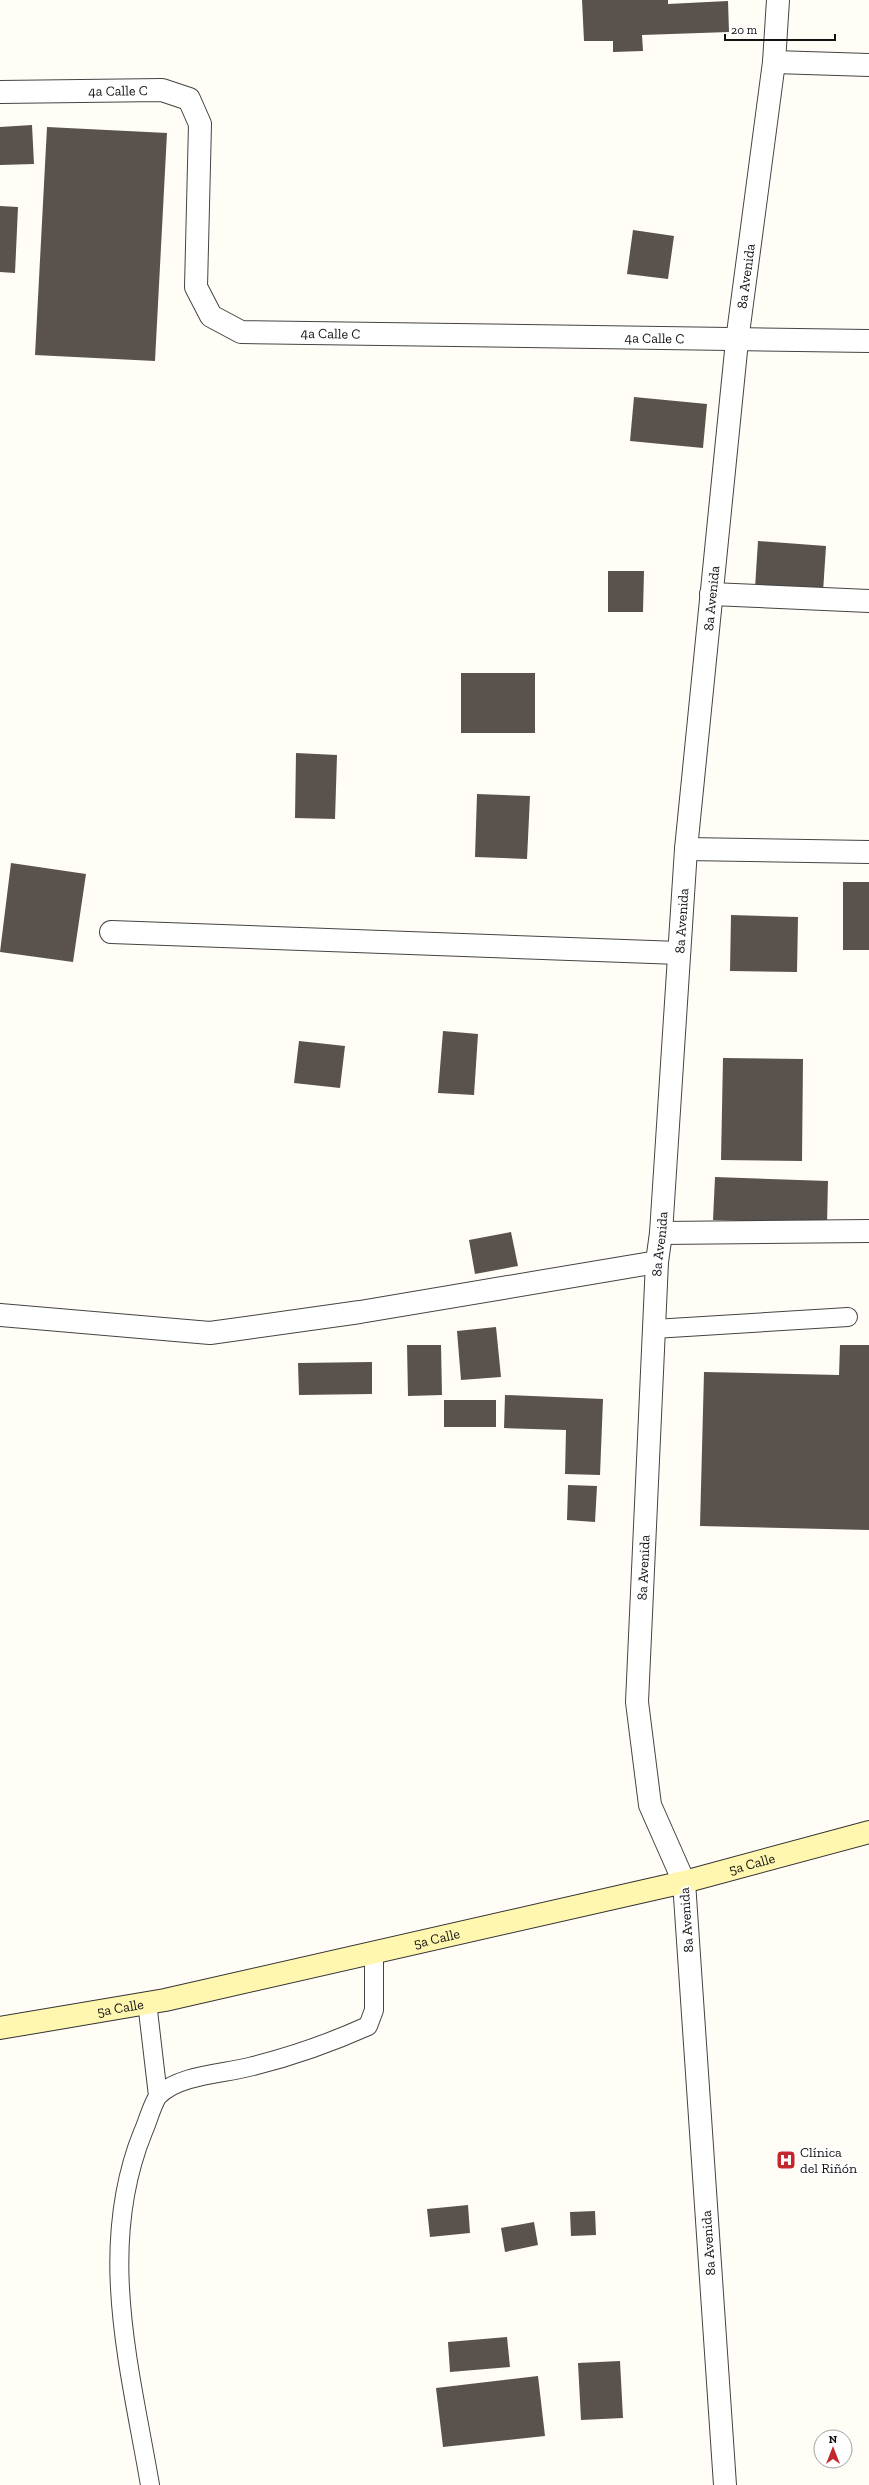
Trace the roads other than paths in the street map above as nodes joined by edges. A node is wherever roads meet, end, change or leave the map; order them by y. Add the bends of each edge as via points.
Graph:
1 (778, 0) edge
2 (774, 62) junction
3 (869, 65) edge
4 (0, 92) edge
5 (737, 341) junction
6 (869, 341) edge
7 (711, 594) junction
8 (869, 601) edge
9 (686, 849) junction
10 (869, 852) edge
11 (111, 932) dead end
12 (679, 953) junction
13 (869, 1231) edge
14 (661, 1233) junction
15 (657, 1262) junction
16 (0, 1315) edge
17 (848, 1317) dead end
18 (654, 1329) junction
19 (869, 1832) edge
20 (684, 1882) junction
21 (374, 1953) junction
22 (146, 2002) junction
23 (0, 2028) edge
24 (158, 2096) junction
25 (150, 2485) edge
26 (725, 2485) edge

1 - 2 street, 8a Avenida
2 - 3 street
2 - 5 street, 8a Avenida
4 - 5 street, 4a Calle C via 162,90 190,99 200,124 196,287 211,316 241,332
5 - 6 street, 4a Calle C
5 - 7 street, 8a Avenida
7 - 8 street
7 - 9 street, 8a Avenida
9 - 10 street
9 - 12 street, 8a Avenida
11 - 12 street
12 - 14 street, 8a Avenida
13 - 14 street
14 - 15 street, 8a Avenida
15 - 16 street via 360,1312 210,1333
15 - 18 street, 8a Avenida
17 - 18 lane
18 - 20 street, 8a Avenida via 637,1702 650,1805
19 - 20 main road, 5a Calle
20 - 21 main road, 5a Calle
20 - 26 street, 8a Avenida
21 - 22 main road, 5a Calle via 165,2000
21 - 24 lane via 374,2010 368,2026 324,2045 252,2067 186,2080
22 - 23 main road, 5a Calle
22 - 24 lane
24 - 25 lane via 136,2150 124,2196 118,2253 121,2316

